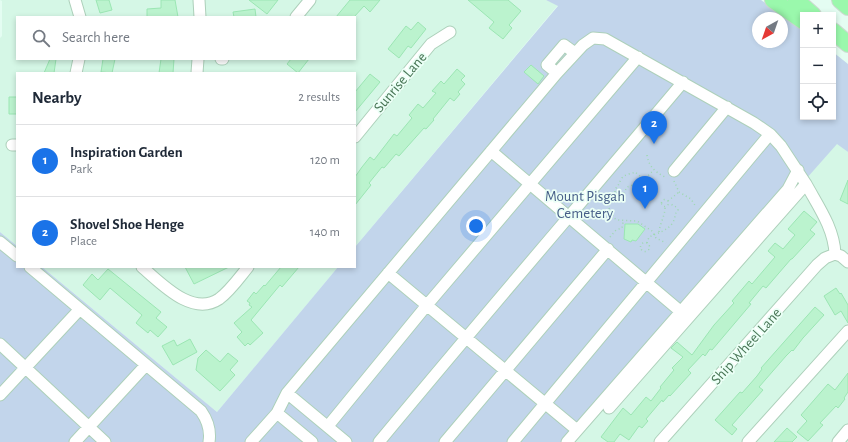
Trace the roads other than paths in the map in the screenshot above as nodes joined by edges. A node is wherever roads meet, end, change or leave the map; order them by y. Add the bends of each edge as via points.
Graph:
1 (75, 0) edge
2 (199, 0) edge
3 (310, 0) edge
4 (773, 0) edge
5 (796, 0) edge
6 (840, 0) edge
7 (848, 6) edge
8 (810, 12) edge
9 (80, 16) edge
10 (200, 16) edge
11 (297, 16) edge
12 (800, 19) edge
13 (450, 32) dead end
14 (836, 34) edge
15 (848, 44) edge
16 (836, 46) edge
17 (848, 55) edge
18 (638, 57) junction
19 (79, 60) edge
20 (198, 60) edge
21 (76, 72) edge
22 (197, 72) edge
23 (683, 82) junction
24 (727, 107) junction
25 (770, 134) junction
26 (356, 135) edge
27 (491, 151) junction
28 (798, 170) junction
29 (674, 171) dead end
30 (531, 184) junction
31 (806, 184) junction
32 (570, 217) junction
33 (0, 242) edge
34 (606, 247) junction
35 (835, 254) junction
36 (16, 255) edge
37 (848, 262) edge
38 (31, 268) edge
39 (143, 268) edge
40 (247, 268) edge
41 (388, 273) junction
42 (646, 282) junction
43 (427, 305) junction
44 (80, 309) junction
45 (680, 311) junction
46 (848, 331) edge
47 (466, 337) junction
48 (0, 344) edge
49 (146, 365) junction
50 (25, 368) junction
51 (505, 371) junction
52 (287, 393) junction
53 (0, 395) edge
54 (545, 404) junction
55 (609, 408) dead end
56 (277, 413) junction
57 (88, 426) junction
58 (328, 426) junction
59 (577, 430) junction
60 (848, 430) edge
61 (75, 442) edge
62 (105, 442) edge
63 (209, 442) edge
64 (251, 442) edge
65 (312, 442) edge
66 (346, 442) edge
67 (379, 442) edge
68 (445, 442) edge
69 (513, 442) edge
70 (566, 442) edge
71 (660, 442) edge
72 (748, 442) edge
73 (838, 442) edge

1 - 9 street
2 - 10 street
3 - 11 street
4 - 12 highway
5 - 8 highway
6 - 7 highway
13 - 26 street, Sunrise Lane via 431,44
14 - 15 highway
16 - 17 highway
18 - 23 street
18 - 27 street via 605,38 593,38 583,44
18 - 30 street
19 - 21 street
20 - 22 street
23 - 24 street
23 - 32 street
24 - 25 street
24 - 29 street
25 - 28 street
25 - 42 street
27 - 30 street
27 - 41 street
28 - 31 street
28 - 45 street via 788,189
30 - 32 street
30 - 43 street
31 - 35 street via 828,222
31 - 55 street
32 - 34 street
32 - 47 street
33 - 36 street
34 - 42 street
34 - 51 street
35 - 37 street
35 - 71 street, Ship Wheel Lane via 817,265
38 - 44 street
39 - 40 street via 175,295 203,306 218,300
41 - 43 street
41 - 52 street
42 - 45 street
42 - 54 street
43 - 47 street
43 - 58 street
44 - 49 street
44 - 50 street
45 - 59 street
46 - 72 street
47 - 51 street
47 - 67 street
48 - 50 street
49 - 57 street
49 - 63 street via 201,411 208,421
50 - 53 street
50 - 57 street
51 - 54 street
51 - 68 street
52 - 56 street
52 - 58 street
54 - 59 street
54 - 69 street
56 - 64 street
56 - 65 street
57 - 61 street
57 - 62 street
58 - 66 street
59 - 70 street
60 - 73 street

